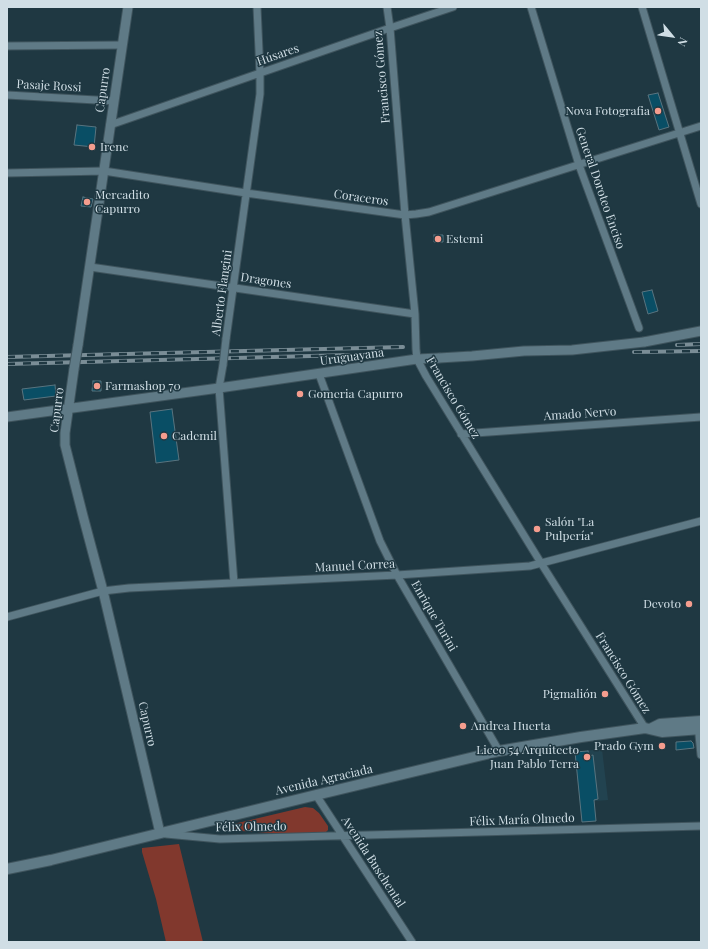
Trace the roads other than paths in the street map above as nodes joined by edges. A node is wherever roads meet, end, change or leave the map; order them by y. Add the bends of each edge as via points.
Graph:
1 (128, 7) edge
2 (257, 7) edge
3 (387, 7) edge
4 (453, 7) edge
5 (531, 7) edge
6 (642, 7) edge
7 (390, 28) junction
8 (122, 45) junction
9 (7, 46) edge
10 (260, 73) junction
11 (7, 95) edge
12 (114, 101) junction
13 (110, 125) junction
14 (701, 126) edge
15 (680, 133) junction
16 (579, 165) junction
17 (104, 171) junction
18 (7, 174) edge
19 (246, 193) junction
20 (701, 204) edge
21 (404, 215) junction
22 (90, 267) junction
23 (234, 288) junction
24 (415, 314) junction
25 (639, 328) dead end
26 (701, 330) edge
27 (417, 360) junction
28 (319, 374) junction
29 (219, 388) junction
30 (68, 409) junction
31 (7, 417) edge
32 (701, 417) edge
33 (461, 434) junction
34 (701, 521) edge
35 (541, 564) junction
36 (397, 574) junction
37 (234, 583) junction
38 (103, 591) junction
39 (7, 617) edge
40 (700, 725) edge
41 (648, 729) junction
42 (499, 751) junction
43 (701, 755) edge
44 (316, 795) junction
45 (701, 826) edge
46 (160, 833) junction
47 (343, 836) junction
48 (7, 869) edge
49 (412, 942) edge

1 - 8 street, Capurro
2 - 10 street, Alberto Flangini
3 - 7 street, Francisco Gómez
4 - 7 street, Húsares
5 - 16 street, General Doroteo Enciso
6 - 15 street
7 - 10 street, Húsares
7 - 21 street, Francisco Gómez
8 - 9 street
8 - 12 street, Capurro
10 - 13 street, Húsares
10 - 19 street, Alberto Flangini via 260,94
11 - 12 street, Pasaje Rossi
12 - 13 street, Capurro
13 - 17 street, Capurro
14 - 15 street, Coraceros
15 - 16 street, Coraceros
15 - 20 street
16 - 21 street, Coraceros via 429,212
16 - 25 street, General Doroteo Enciso
17 - 18 street, Coraceros
17 - 19 street, Coraceros
17 - 22 street, Capurro
19 - 21 street, Coraceros
19 - 23 street, Alberto Flangini
21 - 24 street, Francisco Gómez
22 - 23 street, Dragones
22 - 30 street, Capurro, bridge
23 - 24 street, Dragones
23 - 29 street, Alberto Flangini, bridge
24 - 27 street, Francisco Gómez
26 - 27 street, Uruguayana, bridge via 644,342 572,350 524,351
27 - 28 street, Uruguayana
27 - 33 street, Francisco Gómez
28 - 29 street, Uruguayana
28 - 36 street, Enrique Turini via 380,541
29 - 30 street, Uruguayana
29 - 37 street, Alberto Flangini
30 - 31 street, Uruguayana
30 - 38 street, Capurro via 66,446
32 - 33 street, Amado Nervo
33 - 35 street, Francisco Gómez
34 - 35 street, Manuel Correa
35 - 36 street, Manuel Correa
35 - 41 street, Francisco Gómez
36 - 37 street, Manuel Correa
36 - 42 street, Enrique Turini
37 - 38 street, Manuel Correa
38 - 39 street, Manuel Correa
38 - 46 street, Capurro
40 - 41 main road, Avenida Agraciada via 660,724
40 - 43 street
41 - 42 main road, Avenida Agraciada
42 - 44 main road, Avenida Agraciada
44 - 46 main road, Avenida Agraciada
44 - 47 street, Avenida Buschental
45 - 47 street, Félix María Olmedo
46 - 47 street, Félix Olmedo via 220,839
46 - 48 main road, Avenida Agraciada
47 - 49 street, Avenida Buschental

